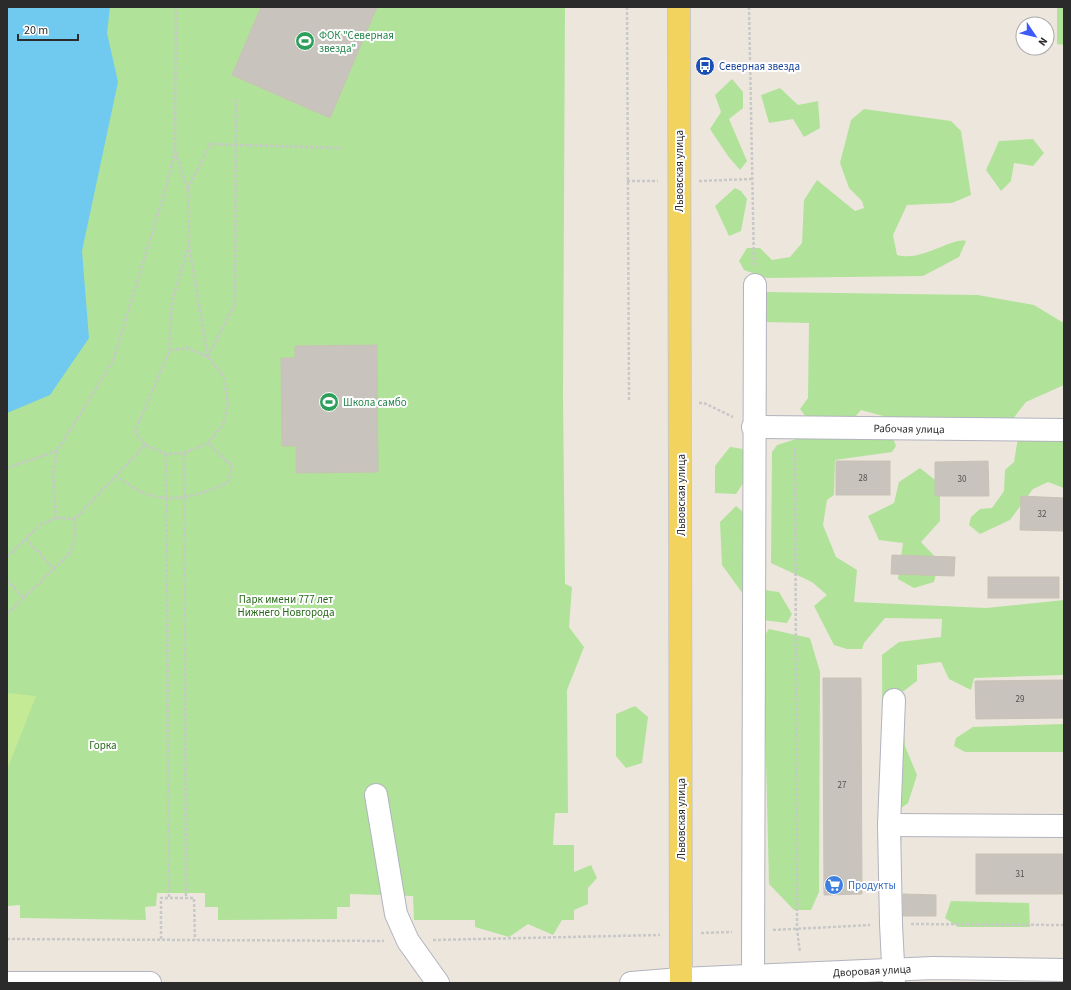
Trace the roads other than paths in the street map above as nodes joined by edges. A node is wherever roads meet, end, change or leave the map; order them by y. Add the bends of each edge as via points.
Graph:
1 (679, 7) edge
2 (755, 285) road end
3 (753, 427) junction
4 (1064, 430) edge
5 (894, 700) dead end
6 (376, 795) dead end
7 (889, 825) junction
8 (1064, 826) edge
9 (1061, 974) edge
10 (753, 976) junction
11 (894, 976) edge
12 (681, 981) edge
13 (7, 983) edge
14 (150, 983) edge
15 (438, 983) edge
16 (631, 983) edge

1 - 12 main road, Львовская улица
2 - 3 street
3 - 4 street, Рабочая улица
3 - 10 street
5 - 7 street
6 - 15 street via 396,914 408,941
7 - 8 street
7 - 11 street
9 - 11 street, Дворовая улица via 933,968
10 - 11 street, Дворовая улица
10 - 12 street, Дворовая улица
12 - 16 street, Дворовая улица
13 - 14 street

